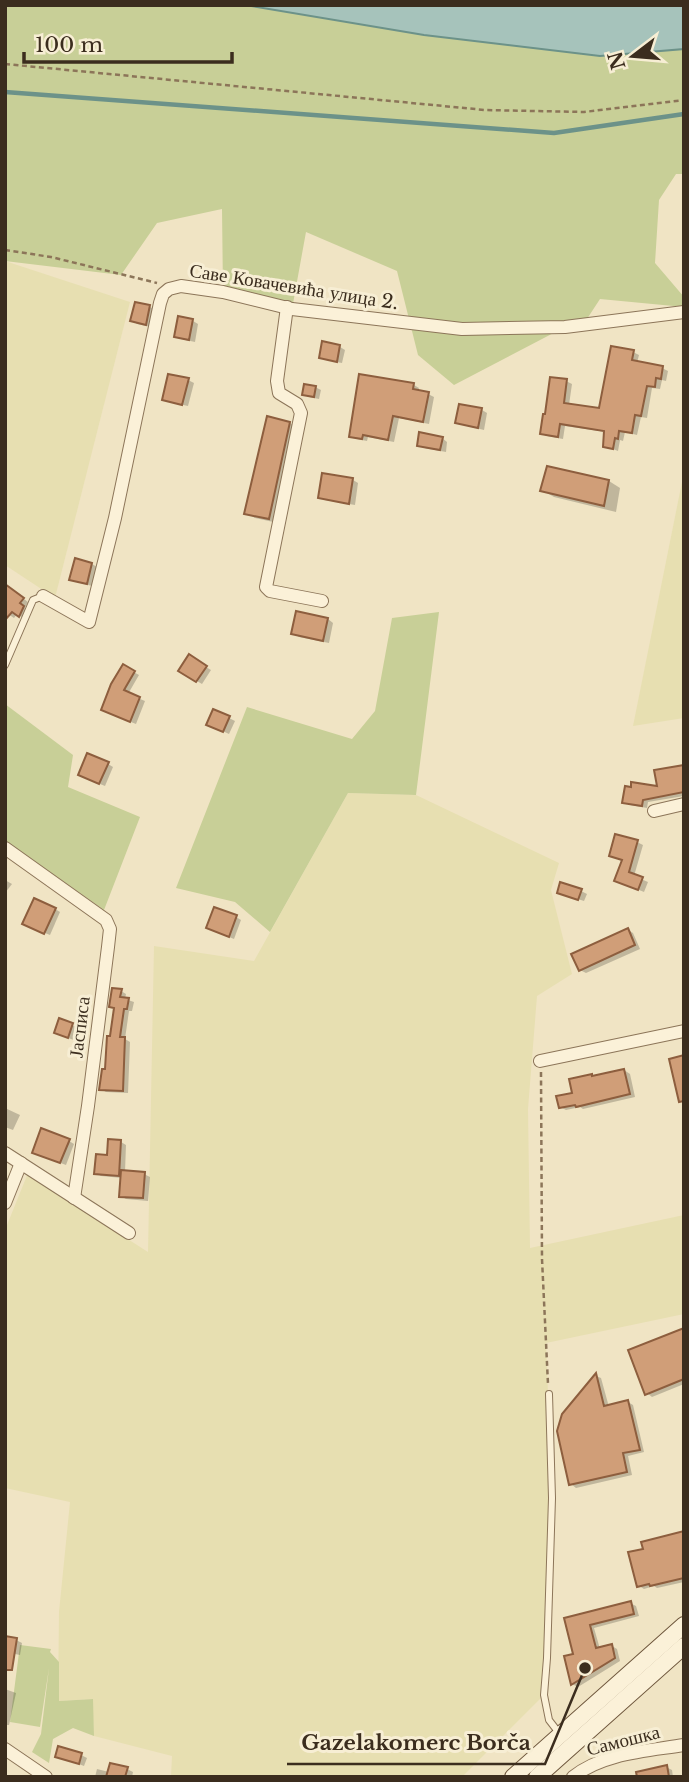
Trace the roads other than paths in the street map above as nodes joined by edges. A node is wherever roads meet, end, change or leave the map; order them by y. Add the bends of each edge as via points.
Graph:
1 (287, 307) junction
2 (684, 312) edge
3 (43, 596) joint
4 (321, 601) dead end
5 (5, 665) edge
6 (684, 804) edge
7 (654, 810) dead end
8 (5, 848) edge
9 (684, 1031) edge
10 (540, 1061) road end
11 (5, 1153) edge
12 (21, 1163) junction
13 (74, 1198) junction
14 (5, 1203) edge
15 (129, 1233) dead end
16 (549, 1394) road end
17 (684, 1625) edge
18 (684, 1646) edge
19 (560, 1735) junction
20 (684, 1745) edge
21 (5, 1749) edge
22 (46, 1777) edge
23 (513, 1777) edge
24 (537, 1777) edge
25 (573, 1777) edge

1 - 2 street, Саве Ковачевића улица 2. via 462,329 565,327
1 - 3 street, Саве Ковачевића улица 2. via 181,286 163,294 89,622
1 - 4 street via 277,382 279,393 297,404 301,413 266,587
3 - 5 lane via 33,600
6 - 7 street
8 - 13 street, Јасписа via 110,925
9 - 10 street
11 - 12 street
12 - 13 street
12 - 14 street
13 - 15 street
16 - 19 lane via 552,1498 544,1695 549,1720
17 - 19 main road
18 - 24 main road
19 - 23 main road
20 - 25 street, Самошка via 594,1763
21 - 22 street

